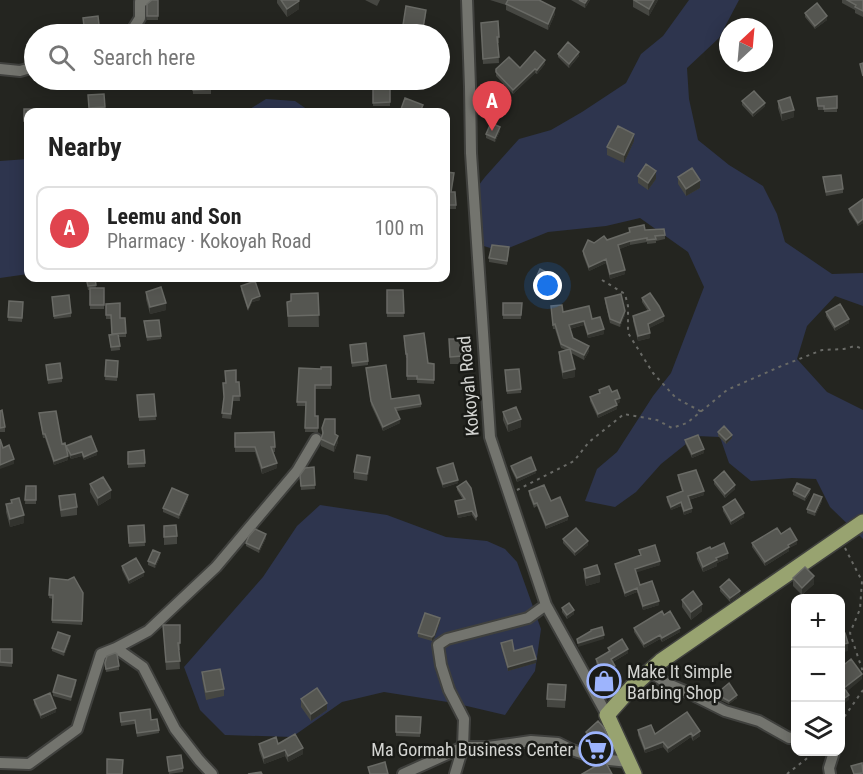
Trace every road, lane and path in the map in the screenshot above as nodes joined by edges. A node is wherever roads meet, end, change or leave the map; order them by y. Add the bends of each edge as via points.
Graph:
1 (146, 0) edge
2 (466, 0) edge
3 (136, 24) edge
4 (0, 69) edge
5 (24, 70) edge
6 (602, 280) dead end
7 (863, 349) edge
8 (702, 412) junction
9 (316, 439) dead end
10 (510, 494) dead end
11 (863, 522) edge
12 (839, 538) junction
13 (546, 605) junction
14 (116, 648) junction
15 (649, 672) junction
16 (863, 672) edge
17 (863, 690) edge
18 (607, 715) junction
19 (845, 716) edge
20 (791, 738) edge
21 (464, 747) junction
22 (810, 756) edge
23 (833, 756) edge
24 (0, 763) edge
25 (631, 768) edge
26 (212, 774) edge
27 (403, 774) edge
28 (455, 774) edge
29 (787, 774) edge
30 (830, 774) edge

1 - 3 street via 140,2
2 - 13 street, Kokoyah Road via 471,153 490,437
4 - 5 street
6 - 8 path via 625,294 628,333 652,373 676,398
7 - 8 path via 855,346 822,350 727,390
8 - 10 path via 672,428 657,420 624,414 589,442 574,461
9 - 14 street via 297,471 216,567 148,631
11 - 12 main road
12 - 15 main road
12 - 16 path via 862,581 860,609 850,633
13 - 18 street, Kokoyah Road
13 - 21 street via 528,618 447,639 438,645 449,690 464,719
14 - 24 street via 101,654 77,729 29,764
14 - 26 street via 143,667 175,729
15 - 18 main road
15 - 20 street via 725,711 759,721
17 - 19 path
18 - 25 main road, Kokoyah Road
21 - 25 street via 531,741 558,743
21 - 27 street
21 - 28 street
22 - 29 path
23 - 30 street

